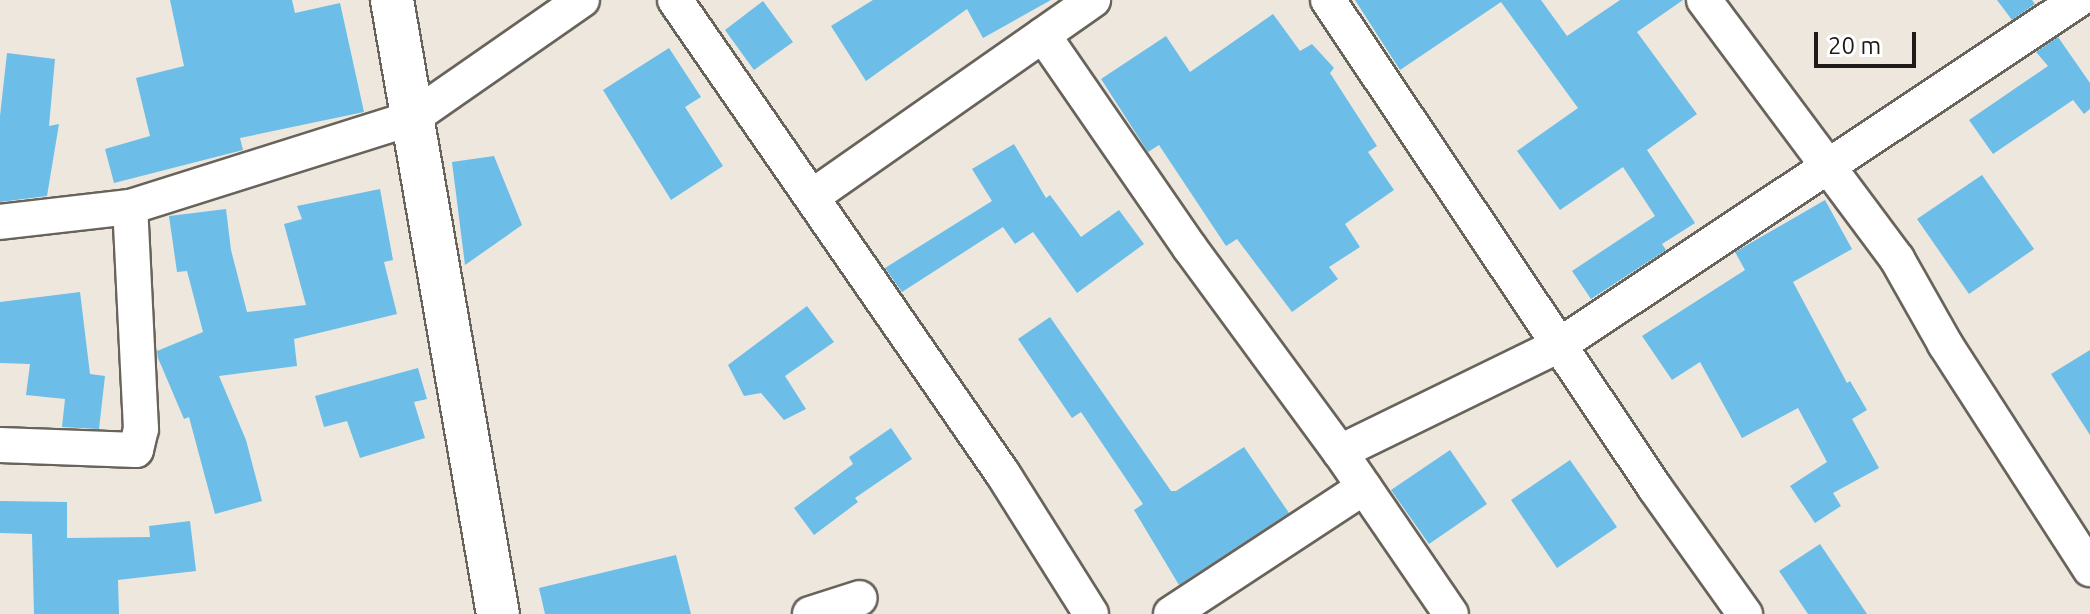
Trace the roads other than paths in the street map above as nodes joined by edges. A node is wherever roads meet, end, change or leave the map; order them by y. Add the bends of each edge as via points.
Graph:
1 (392, 0) edge
2 (582, 0) edge
3 (675, 0) edge
4 (1093, 0) edge
5 (1328, 0) edge
6 (1704, 0) edge
7 (2078, 8) edge
8 (1043, 35) junction
9 (412, 118) junction
10 (1826, 168) junction
11 (813, 196) junction
12 (130, 207) junction
13 (0, 222) edge
14 (1561, 344) junction
15 (0, 445) edge
16 (1340, 452) junction
17 (1364, 487) junction
18 (2090, 569) edge
19 (860, 598) dead end
20 (498, 614) edge
21 (810, 614) edge
22 (1091, 614) edge
23 (1171, 614) edge
24 (1451, 614) edge
25 (1745, 614) edge

1 - 9 street
2 - 9 street
3 - 11 street
4 - 8 street
5 - 14 street
6 - 10 street
7 - 10 street
8 - 11 street
8 - 16 street
9 - 12 street
9 - 20 street
10 - 14 street
10 - 18 street via 1897,259 1945,344
11 - 22 street via 1003,474
12 - 13 street
12 - 15 street via 141,429 136,450
14 - 16 street
14 - 25 street
16 - 17 street
17 - 23 street
17 - 24 street
19 - 21 street

